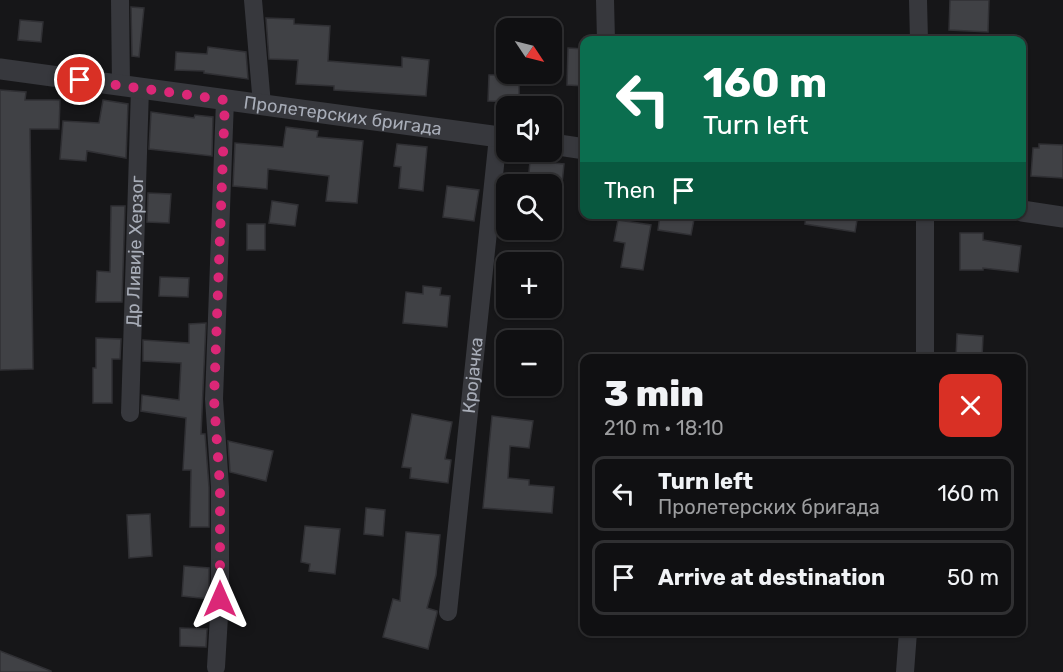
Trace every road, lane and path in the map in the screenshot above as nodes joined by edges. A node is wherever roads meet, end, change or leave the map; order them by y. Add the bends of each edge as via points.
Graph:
1 (120, 0) edge
2 (253, 0) edge
3 (605, 0) edge
4 (918, 0) edge
5 (606, 36) edge
6 (919, 36) edge
7 (0, 69) edge
8 (130, 87) junction
9 (225, 100) junction
10 (262, 105) junction
11 (496, 136) edge
12 (562, 146) edge
13 (580, 148) edge
14 (500, 162) edge
15 (1026, 212) edge
16 (1063, 217) edge
17 (926, 219) edge
18 (925, 354) edge
19 (130, 413) dead end
20 (448, 612) dead end
21 (908, 636) edge
22 (216, 667) dead end
23 (905, 672) edge

1 - 8 street, Др Ливије Херзог
2 - 10 street
3 - 5 street
4 - 6 street
7 - 8 street, Пролетерских бригада
8 - 9 street, Пролетерских бригада
8 - 19 street, Др Ливије Херзог
9 - 10 street, Пролетерских бригада
9 - 22 street via 214,399 220,487
10 - 11 street, Пролетерских бригада
12 - 13 street
14 - 20 street, Кројачка
15 - 16 street
17 - 18 street
21 - 23 street

